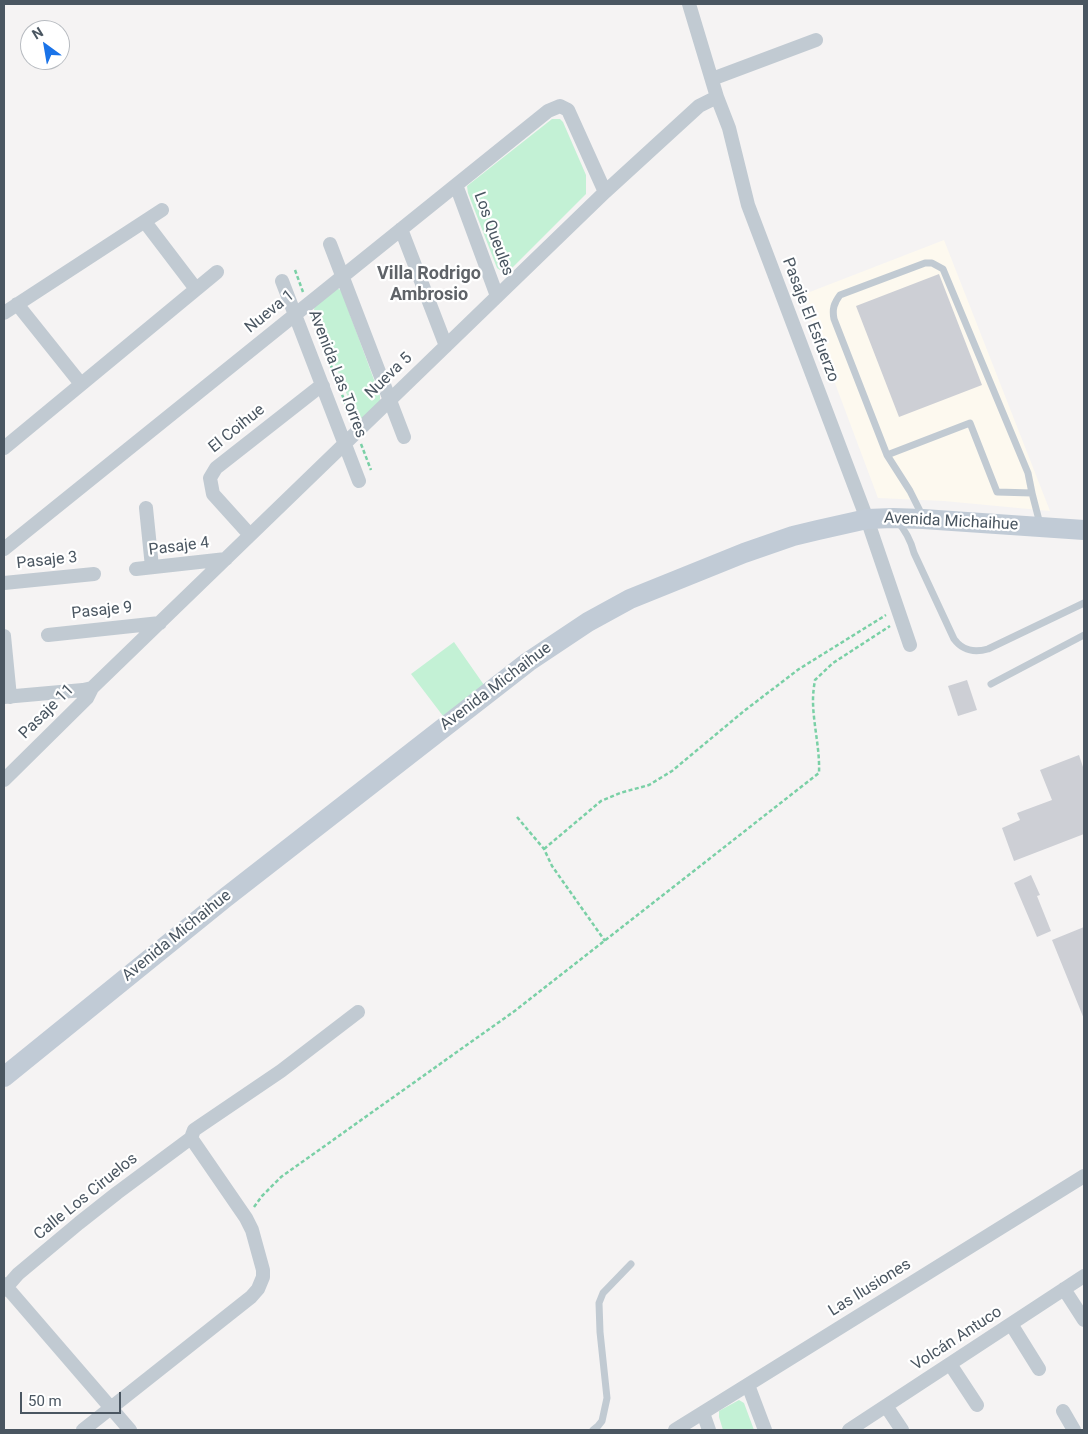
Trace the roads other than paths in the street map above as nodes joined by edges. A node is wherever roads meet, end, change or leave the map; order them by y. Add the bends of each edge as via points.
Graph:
1 (689, 4) edge
2 (816, 40) dead end
3 (712, 79) junction
4 (717, 97) junction
5 (456, 185) junction
6 (604, 192) junction
7 (162, 210) dead end
8 (145, 222) junction
9 (402, 229) junction
10 (330, 244) dead end
11 (217, 272) dead end
12 (343, 276) junction
13 (282, 281) dead end
14 (196, 289) junction
15 (497, 296) junction
16 (17, 304) junction
17 (4, 313) edge
18 (294, 314) junction
19 (446, 346) junction
20 (81, 384) junction
21 (323, 386) junction
22 (389, 400) junction
23 (404, 437) dead end
24 (345, 443) junction
25 (4, 448) edge
26 (887, 455) junction
27 (359, 481) dead end
28 (1032, 493) junction
29 (146, 508) dead end
30 (893, 518) junction
31 (923, 518) junction
32 (867, 519) junction
33 (1041, 527) junction
34 (1084, 530) edge
35 (250, 535) junction
36 (4, 549) edge
37 (226, 559) junction
38 (152, 567) junction
39 (136, 569) dead end
40 (94, 574) dead end
41 (4, 583) edge
42 (1084, 603) edge
43 (160, 623) junction
44 (48, 635) dead end
45 (1084, 635) edge
46 (4, 636) edge
47 (910, 645) dead end
48 (991, 684) dead end
49 (92, 688) junction
50 (7, 697) edge
51 (4, 780) edge
52 (358, 1012) dead end
53 (4, 1078) edge
54 (191, 1138) junction
55 (1084, 1176) edge
56 (631, 1264) dead end
57 (1084, 1276) edge
58 (5, 1287) edge
59 (1064, 1289) junction
60 (1084, 1320) edge
61 (1011, 1324) junction
62 (950, 1364) junction
63 (1039, 1370) dead end
64 (748, 1385) junction
65 (977, 1405) dead end
66 (886, 1406) junction
67 (111, 1408) junction
68 (1064, 1411) dead end
69 (703, 1413) junction
70 (83, 1430) edge
71 (130, 1430) edge
72 (593, 1430) edge
73 (675, 1430) edge
74 (709, 1430) edge
75 (765, 1430) edge
76 (849, 1430) edge
77 (902, 1430) edge
78 (1074, 1430) edge

1 - 3 street, Pasaje El Esfuerzo
2 - 3 street
3 - 4 street, Pasaje El Esfuerzo
4 - 6 street, Nueva 5 via 699,106
4 - 32 street, Pasaje El Esfuerzo via 729,128 748,205
5 - 6 street, Nueva 1 via 548,111 560,106 568,110
5 - 9 street, Nueva 1
5 - 15 street, Los Queules
6 - 15 street, Nueva 5
7 - 8 street
8 - 14 street
8 - 16 street
9 - 12 street, Nueva 1
9 - 19 street
10 - 12 street
11 - 14 street
12 - 18 street, Nueva 1
12 - 22 street
13 - 18 street, Avenida Las Torres
14 - 20 street
15 - 19 street, Nueva 5
16 - 17 street
16 - 20 street
18 - 21 street, Avenida Las Torres
18 - 36 street, Nueva 1
19 - 22 street, Nueva 5
20 - 25 street
21 - 24 street, Avenida Las Torres
21 - 35 street, El Coihue via 216,468 210,478 213,494
22 - 23 street
22 - 24 street, Nueva 5
24 - 27 street, Avenida Las Torres
24 - 35 street, Nueva 5
26 - 28 lane via 970,423 997,492
26 - 28 lane via 832,310 840,296 932,263 943,269 1028,474
26 - 31 lane
28 - 33 lane
29 - 38 street
30 - 31 street, Avenida Michaihue
30 - 32 street, Avenida Michaihue
30 - 42 lane via 906,533 954,639 967,650 988,649
31 - 33 street, Avenida Michaihue
32 - 47 street, Pasaje El Esfuerzo
32 - 53 street, Avenida Michaihue via 793,536 735,557 630,599 567,634 240,886
33 - 34 street, Avenida Michaihue
35 - 37 street, Nueva 5
37 - 38 street, Pasaje 4
37 - 43 street, Nueva 5
38 - 39 street, Pasaje 4
40 - 41 street, Pasaje 3
43 - 44 street, Pasaje 9
43 - 49 street, Nueva 5
45 - 48 lane
46 - 50 street
49 - 50 street
49 - 51 street, Pasaje 11 via 87,698
52 - 54 street, Calle Los Ciruelos via 281,1071 194,1130
54 - 58 street, Calle Los Ciruelos via 117,1192
54 - 67 street via 246,1218 256,1241 262,1277 251,1297
55 - 64 street, Las Ilusiones
56 - 72 lane via 603,1293 599,1303 607,1398 602,1421
57 - 59 street, Volcán Antuco
58 - 67 street
59 - 60 street
59 - 61 street, Volcán Antuco
61 - 62 street, Volcán Antuco
61 - 63 street
62 - 65 street
62 - 66 street, Volcán Antuco
64 - 69 street, Las Ilusiones
64 - 75 street
66 - 76 street, Volcán Antuco
66 - 77 street
67 - 70 street
67 - 71 street
68 - 78 street
69 - 73 street, Las Ilusiones
69 - 74 street

